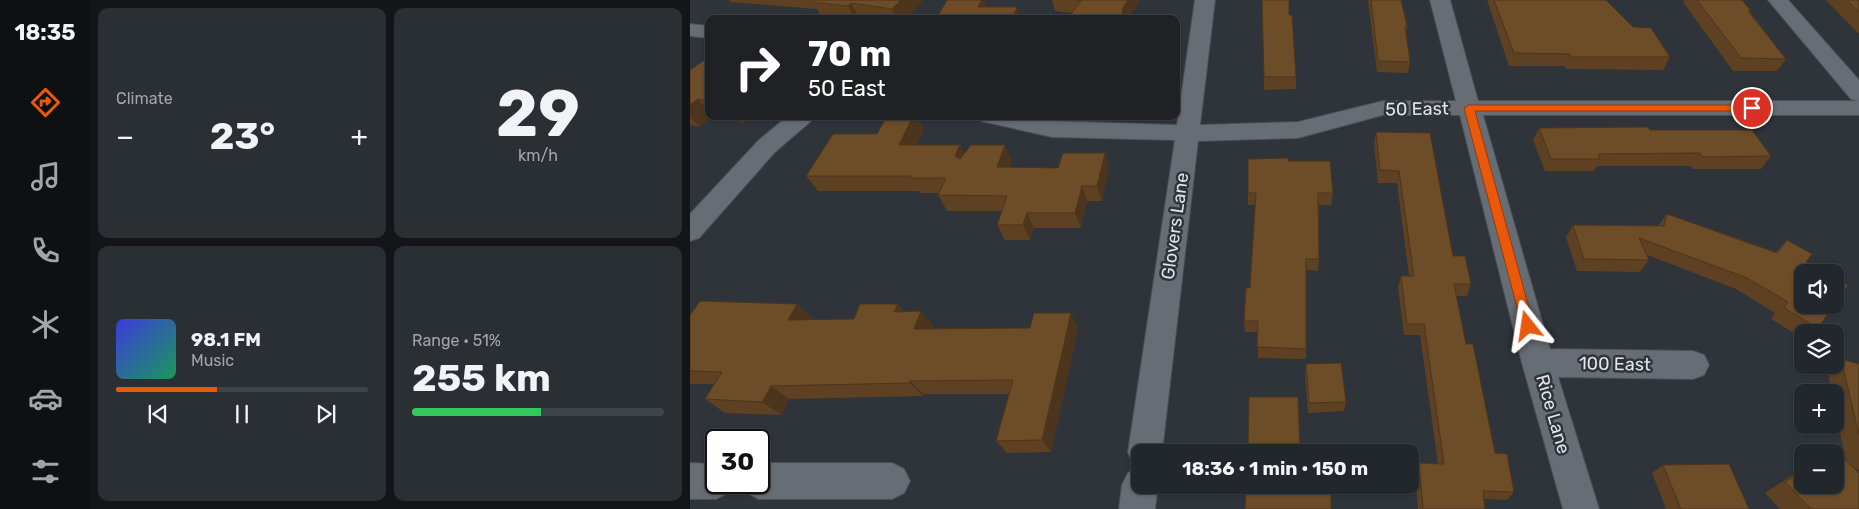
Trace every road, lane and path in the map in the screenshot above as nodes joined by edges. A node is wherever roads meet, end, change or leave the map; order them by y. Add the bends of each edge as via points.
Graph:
1 (1204, 0) edge
2 (1440, 0) edge
3 (1778, 0) edge
4 (690, 30) edge
5 (705, 32) edge
6 (1859, 94) edge
7 (1469, 108) junction
8 (1859, 108) edge
9 (798, 120) edge
10 (1008, 120) edge
11 (1188, 133) junction
12 (690, 231) edge
13 (1538, 363) junction
14 (1693, 365) dead end
15 (1146, 444) edge
16 (690, 482) edge
17 (705, 482) edge
18 (770, 482) edge
19 (892, 482) dead end
20 (1139, 494) edge
21 (1137, 509) edge
22 (1581, 509) edge

1 - 11 street, Glovers Lane
2 - 7 street, Rice Lane
3 - 6 street
4 - 5 street
7 - 8 street, 50 East
7 - 11 street, 50 East via 1383,108 1298,130
7 - 13 street, Rice Lane
9 - 12 street via 767,146
10 - 11 street, 50 East via 1052,129
11 - 15 street, Glovers Lane
13 - 14 street, 100 East
13 - 22 street, Rice Lane
16 - 17 street
18 - 19 street
20 - 21 street

